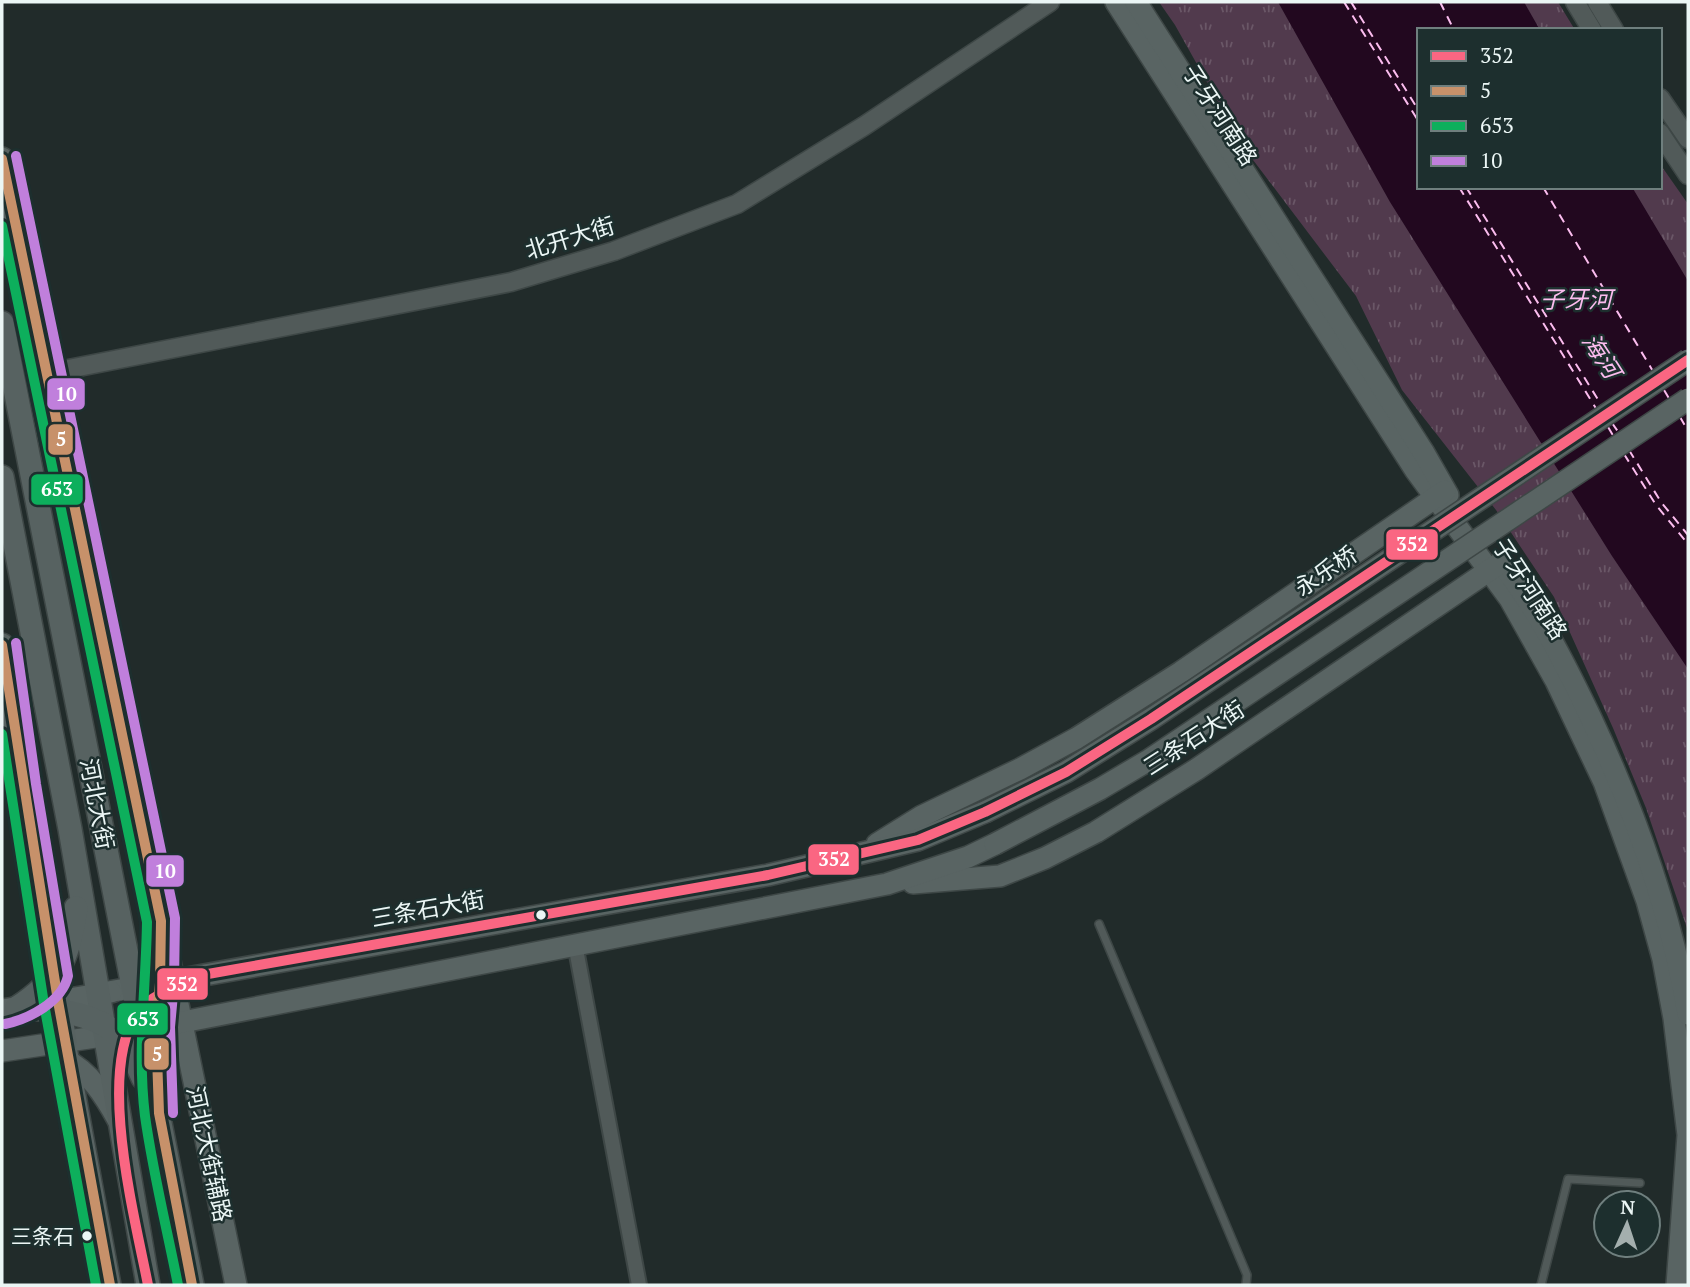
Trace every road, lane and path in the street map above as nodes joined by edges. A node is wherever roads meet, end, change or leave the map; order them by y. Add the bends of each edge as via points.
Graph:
1 (1050, 2) edge
2 (1116, 2) edge
3 (1136, 2) edge
4 (1575, 2) edge
5 (1597, 2) edge
6 (1591, 28) edge
7 (1613, 28) edge
8 (1662, 101) edge
9 (1662, 136) edge
10 (1688, 139) edge
11 (2, 159) edge
12 (1688, 175) edge
13 (2, 323) edge
14 (1688, 360) edge
15 (48, 373) junction
16 (1688, 399) edge
17 (2, 477) edge
18 (1440, 494) junction
19 (1495, 567) junction
20 (2, 645) edge
21 (985, 812) joint
22 (861, 853) junction
23 (78, 876) junction
24 (887, 884) junction
25 (1099, 924) dead end
26 (575, 944) junction
27 (54, 976) junction
28 (167, 987) junction
29 (134, 989) junction
30 (97, 994) junction
31 (59, 1006) junction
32 (10, 1009) edge
33 (1688, 1014) edge
34 (182, 1022) junction
35 (126, 1030) junction
36 (2, 1051) edge
37 (67, 1051) junction
38 (159, 1113) junction
39 (119, 1122) junction
40 (1640, 1183) dead end
41 (110, 1285) edge
42 (148, 1285) edge
43 (192, 1285) edge
44 (236, 1285) edge
45 (639, 1285) edge
46 (1246, 1285) edge
47 (1541, 1285) edge
48 (1677, 1285) edge

1 - 15 street, 北开大街 via 864,127 737,204 614,251 511,282
2 - 18 main road, 子牙河南路 via 1409,461
3 - 18 main road, 子牙河南路 via 1424,453
4 - 6 street
5 - 7 street
8 - 10 street
9 - 12 street
11 - 15 main road
13 - 29 main road, 河北大街
14 - 21 main road, 永乐桥, bridge via 1151,719 1066,772
15 - 28 main road via 161,921
16 - 24 main road, 三条石大街, bridge via 1149,760 968,857
17 - 23 main road, 河北大街
18 - 19 main road, 子牙河南路
18 - 22 main road, 三条石大街 via 1077,738 922,816
19 - 24 main road, 三条石大街 via 1096,832 1000,876
19 - 33 main road, 子牙河南路 via 1521,588 1616,772 1653,865 1679,960
19 - 48 main road, 子牙河南路 via 1604,782 1663,959 1688,1135
20 - 27 main road
21 - 22 main road, 三条石大街 via 918,840
22 - 28 main road, 三条石大街 via 634,900 208,974
23 - 27 main road via 72,936
23 - 30 main road, 河北大街
24 - 26 main road, 三条石大街
25 - 46 lane via 1247,1275
26 - 34 main road, 三条石大街
26 - 45 street
27 - 31 main road
27 - 32 main road via 45,988
28 - 29 main road, 三条石大街
28 - 34 main road, 河北大街辅路
28 - 35 main road
29 - 30 main road, 三条石大街
29 - 35 main road, 河北大街
30 - 31 main road, 三条石大街
30 - 35 main road, 河北大街
31 - 32 main road
31 - 35 main road
31 - 37 main road
34 - 35 main road, 三条石大街
34 - 44 main road, 河北大街辅路
35 - 37 main road, 三条石大街
35 - 38 main road
35 - 38 main road
35 - 39 main road, 河北大街
36 - 37 main road, 三条石大街
37 - 39 main road via 97,1086
37 - 41 main road
38 - 43 main road
39 - 42 main road, 河北大街
40 - 47 lane via 1568,1179

